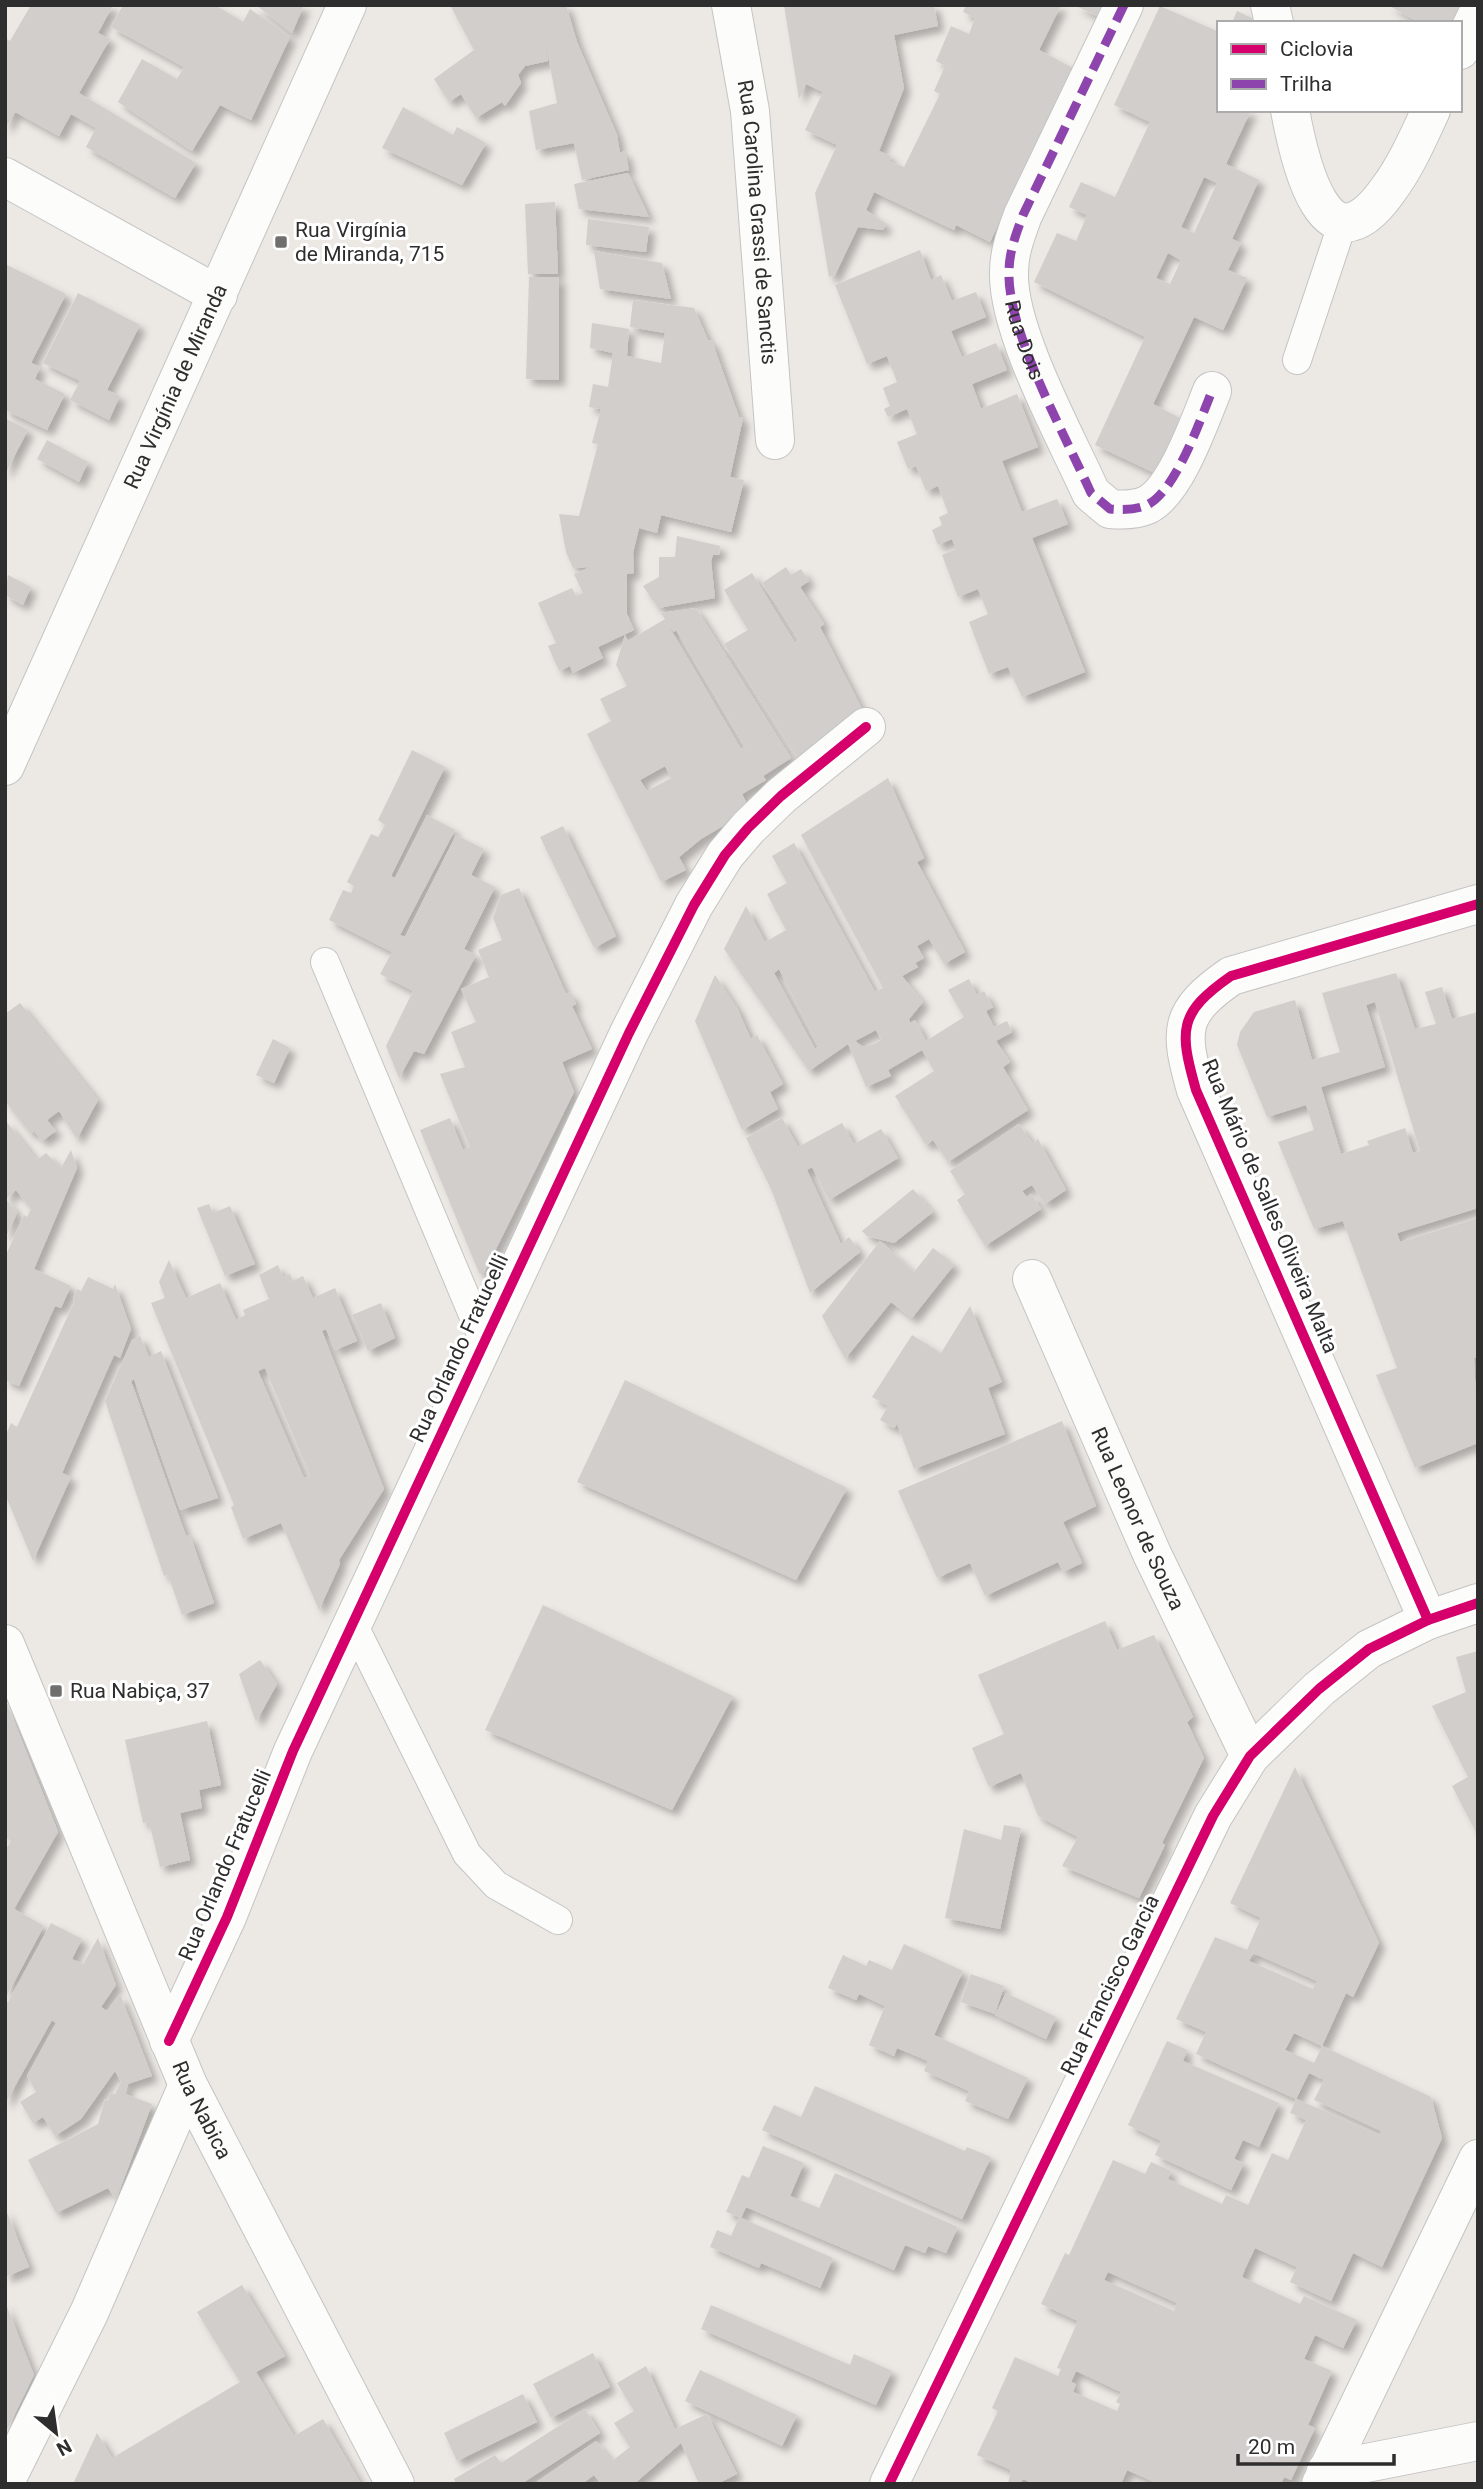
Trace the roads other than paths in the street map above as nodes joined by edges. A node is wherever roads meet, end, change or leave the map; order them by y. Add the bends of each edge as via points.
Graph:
1 (347, 5) edge
2 (1124, 5) edge
3 (732, 6) edge
4 (1478, 13) edge
5 (1462, 46) edge
6 (1290, 112) edge
7 (1430, 112) edge
8 (5, 177) edge
9 (1343, 222) junction
10 (218, 295) junction
11 (1297, 360) dead end
12 (1212, 391) dead end
13 (775, 440) dead end
14 (15, 714) edge
15 (866, 727) dead end
16 (5, 766) edge
17 (1478, 904) edge
18 (325, 962) dead end
19 (1031, 1279) dead end
20 (484, 1341) junction
21 (1478, 1603) edge
22 (1428, 1620) junction
23 (353, 1624) junction
24 (5, 1644) edge
25 (1250, 1756) junction
26 (558, 1920) dead end
27 (169, 2041) junction
28 (188, 2085) junction
29 (1478, 2159) edge
30 (1478, 2441) edge
31 (1323, 2477) edge
32 (5, 2482) edge
33 (395, 2484) edge
34 (889, 2484) edge

1 - 10 street, Rua Virgínia de Miranda
2 - 12 street, Rua Dois via 1023,215 1012,244 1011,298 1023,342 1091,493 1110,509 1134,509 1160,495 1189,446
3 - 13 street, Rua Carolina Grassi de Sanctis via 750,111
4 - 5 street
6 - 9 street via 1311,192 1331,218
7 - 9 street via 1388,192 1357,219
8 - 10 street
9 - 11 lane
10 - 14 street, Rua Virgínia de Miranda
14 - 16 street, Rua Virgínia de Miranda
15 - 20 street, Rua Orlando Fratucelli via 781,796 725,855 694,905 629,1033
17 - 22 street, Rua Mário de Salles Oliveira Malta via 1231,976 1205,994 1192,1010 1185,1030 1185,1051 1196,1090
18 - 20 lane
19 - 25 street, Rua Leonor de Souza via 1152,1554
20 - 23 street, Rua Orlando Fratucelli
21 - 22 street, Rua Francisco Garcia
22 - 25 street, Rua Francisco Garcia via 1369,1648
23 - 26 lane via 467,1854 496,1885
23 - 27 street, Rua Orlando Fratucelli via 293,1751 227,1917
24 - 27 street, Rua Nabica
25 - 34 street, Rua Francisco Garcia via 1213,1816
27 - 28 street, Rua Nabica
28 - 32 street via 89,2314
28 - 33 street, Rua Nabica
29 - 31 street
30 - 31 street

